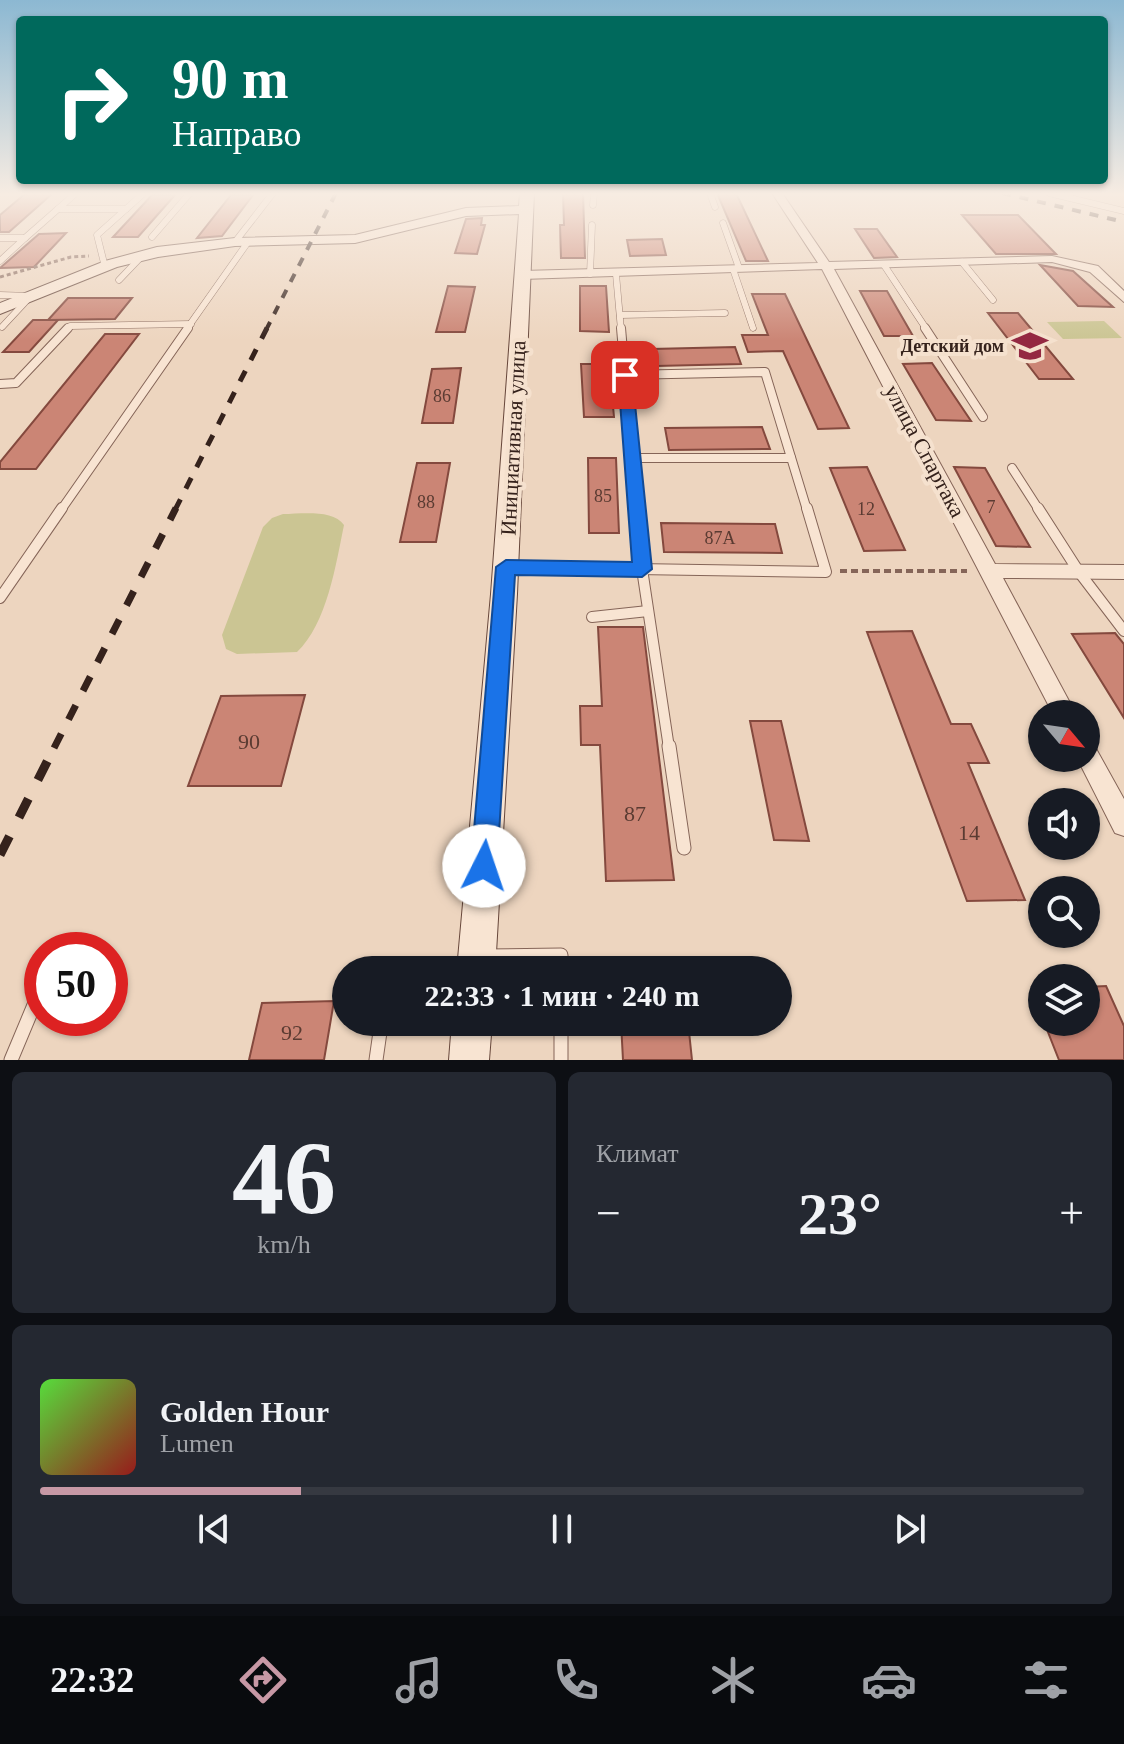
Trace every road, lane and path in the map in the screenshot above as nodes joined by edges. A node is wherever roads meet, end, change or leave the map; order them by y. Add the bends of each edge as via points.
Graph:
1 (20, 242) edge
2 (99, 242) edge
3 (238, 242) edge
4 (241, 242) edge
5 (524, 242) edge
6 (591, 242) edge
7 (729, 242) edge
8 (810, 242) edge
9 (142, 256) junction
10 (0, 261) edge
11 (962, 262) junction
12 (884, 265) junction
13 (826, 266) junction
14 (105, 267) junction
15 (736, 268) junction
16 (590, 274) junction
17 (616, 274) junction
18 (522, 275) junction
19 (119, 280) dead end
20 (0, 295) edge
21 (32, 296) junction
22 (1124, 298) edge
23 (993, 300) dead end
24 (0, 309) edge
25 (725, 313) dead end
26 (620, 315) junction
27 (191, 324) junction
28 (2, 327) edge
29 (753, 328) dead end
30 (625, 375) junction
31 (0, 384) edge
32 (983, 417) dead end
33 (632, 458) junction
34 (791, 458) junction
35 (1012, 468) dead end
36 (506, 567) junction
37 (642, 569) junction
38 (989, 571) junction
39 (826, 572) junction
40 (1079, 572) junction
41 (1124, 572) edge
42 (0, 598) edge
43 (648, 611) junction
44 (592, 617) dead end
45 (1124, 631) edge
46 (1058, 700) edge
47 (1096, 772) edge
48 (1124, 824) edge
49 (684, 848) dead end
50 (478, 956) edge
51 (24, 1029) edge
52 (379, 1036) edge
53 (471, 1036) edge
54 (561, 1036) edge
55 (11, 1060) edge
56 (376, 1060) edge
57 (469, 1060) edge
58 (561, 1060) edge

1 - 10 lane
2 - 14 lane
3 - 9 main road
4 - 27 lane
5 - 18 main road, Инициативная улица
6 - 16 lane
7 - 15 lane
8 - 13 street, улица Спартака
9 - 14 main road
9 - 19 lane
11 - 12 street
11 - 22 street via 1052,259 1094,269
11 - 23 lane
12 - 13 street
12 - 32 lane
13 - 15 street
13 - 38 street, улица Спартака
14 - 21 main road
15 - 17 street
15 - 29 lane
16 - 17 street
16 - 18 street
17 - 26 lane
18 - 36 main road, Инициативная улица
20 - 21 lane
21 - 24 main road
21 - 28 lane
25 - 26 lane
26 - 30 lane
27 - 31 lane via 70,326 16,383
27 - 42 lane
30 - 33 lane
30 - 34 lane via 765,372
33 - 34 lane
33 - 37 lane
34 - 39 lane
35 - 40 lane
36 - 37 lane
36 - 50 main road, Инициативная улица
37 - 39 lane
37 - 43 lane
38 - 39 path
38 - 40 street
38 - 46 street, улица Спартака
40 - 41 street
40 - 45 lane
43 - 44 lane
43 - 49 lane
47 - 48 street
51 - 55 lane
52 - 56 lane
53 - 57 main road
54 - 58 lane

